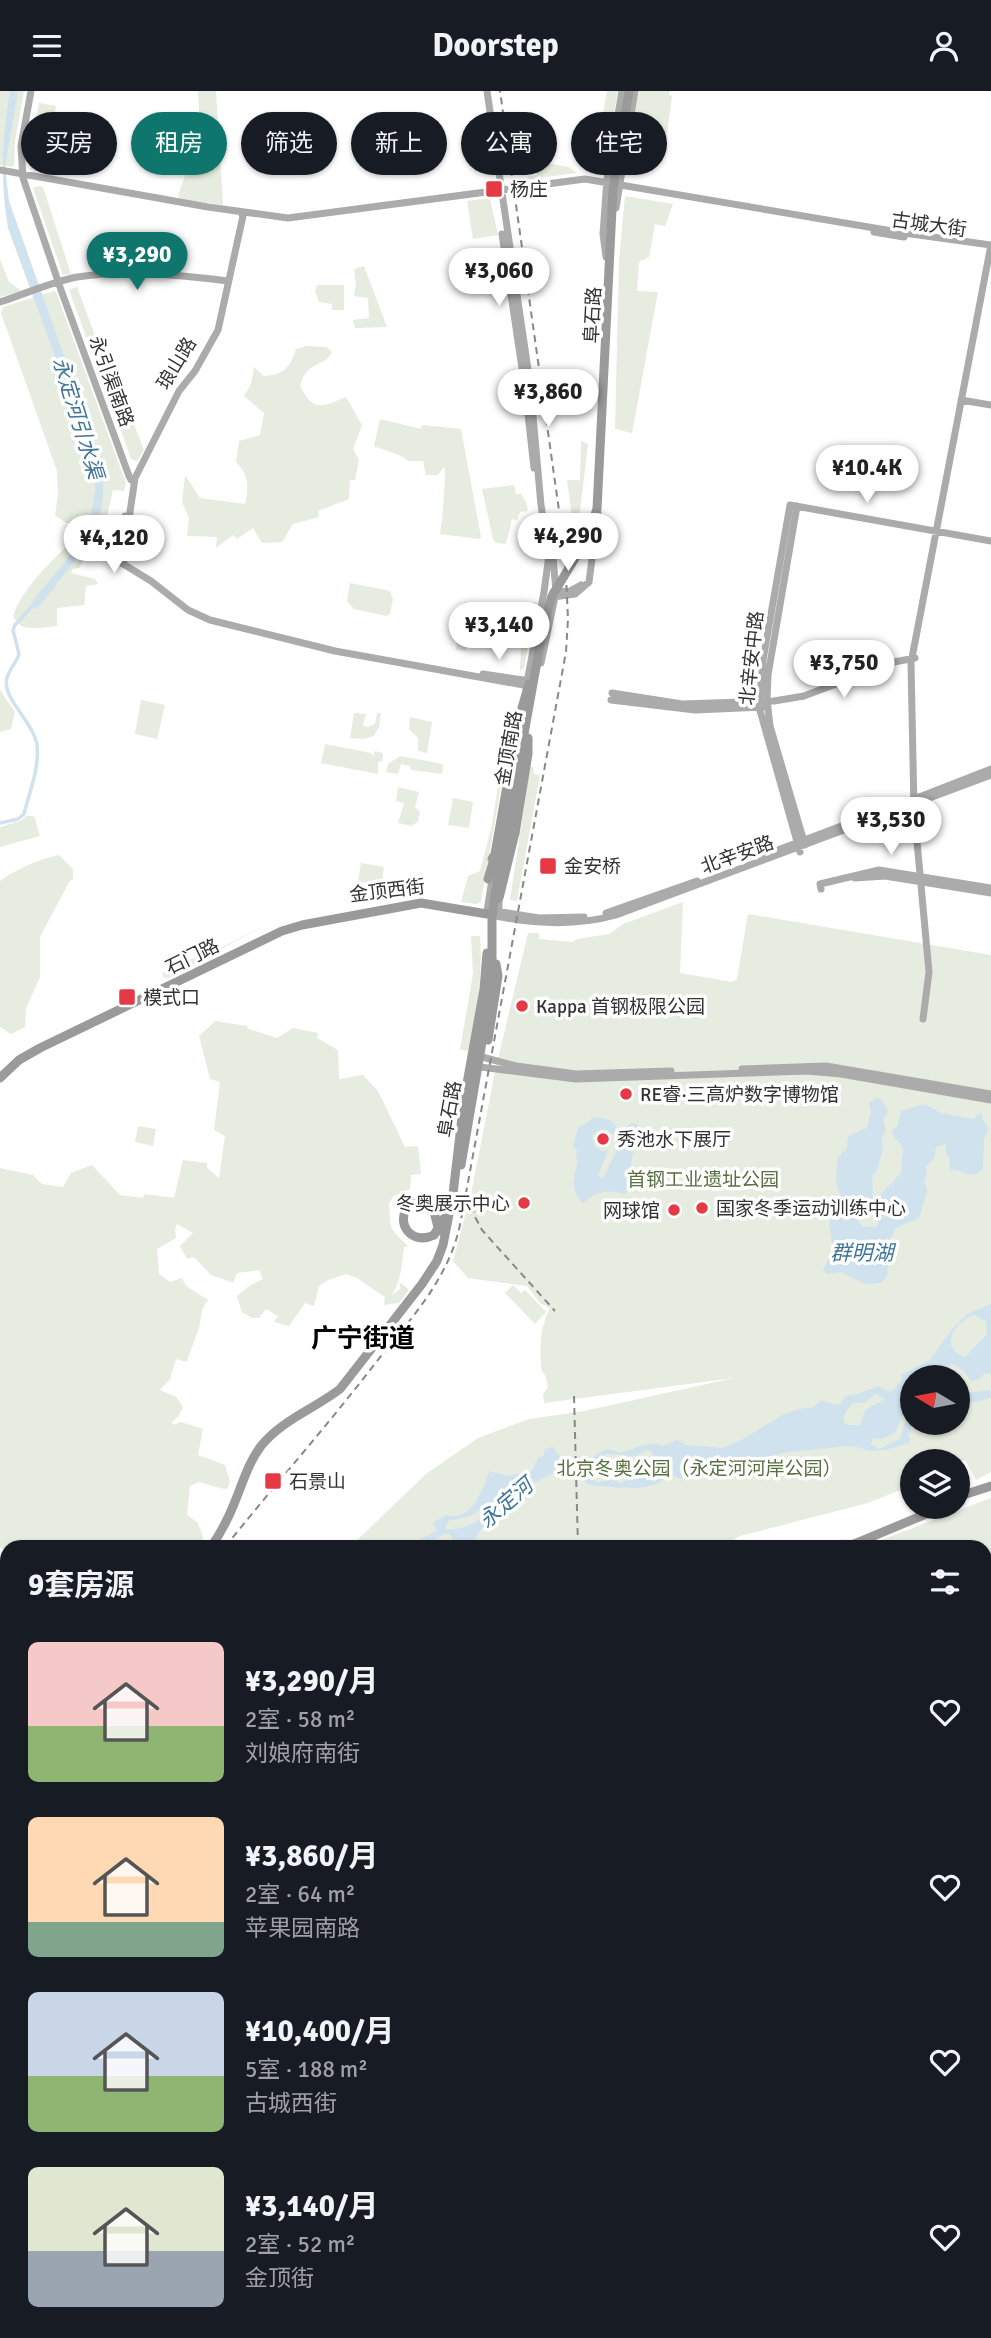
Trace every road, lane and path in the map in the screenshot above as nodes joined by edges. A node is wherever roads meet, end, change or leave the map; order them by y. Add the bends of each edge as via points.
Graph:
1 (33, 91) edge
2 (486, 91) edge
3 (626, 91) edge
4 (635, 91) edge
5 (0, 172) edge
6 (29, 177) junction
7 (606, 182) junction
8 (619, 185) junction
9 (498, 191) junction
10 (241, 214) junction
11 (991, 248) edge
12 (991, 261) edge
13 (226, 282) junction
14 (60, 284) junction
15 (0, 303) edge
16 (963, 399) junction
17 (991, 404) edge
18 (133, 478) junction
19 (937, 533) junction
20 (81, 536) dead end
21 (991, 542) edge
22 (120, 561) junction
23 (544, 594) junction
24 (556, 595) junction
25 (913, 661) junction
26 (531, 684) junction
27 (612, 697) dead end
28 (763, 704) junction
29 (527, 721) junction
30 (991, 772) edge
31 (916, 801) junction
32 (801, 846) junction
33 (494, 859) junction
34 (490, 879) joint
35 (922, 879) junction
36 (991, 888) edge
37 (991, 893) edge
38 (499, 898) junction
39 (487, 912) junction
40 (499, 912) junction
41 (291, 926) joint
42 (487, 953) dead end
43 (496, 964) dead end
44 (925, 1019) dead end
45 (482, 1057) dead end
46 (480, 1067) dead end
47 (0, 1075) edge
48 (991, 1094) edge
49 (991, 1100) edge
50 (460, 1139) junction
51 (461, 1165) junction
52 (453, 1195) junction
53 (442, 1245) dead end
54 (991, 1488) edge
55 (970, 1495) edge
56 (905, 1519) edge
57 (912, 1519) edge
58 (217, 1540) edge
59 (217, 1540) edge
60 (856, 1540) edge
61 (857, 1540) edge

1 - 6 main road, 永引渠南路 via 26,148
2 - 9 main road
3 - 7 main road, 阜石路
3 - 26 highway, 阜石路, bridge via 608,201 593,512 548,595
3 - 29 highway, 阜石路, bridge via 613,189 597,509 586,540 549,602
4 - 8 main road, 阜石路
5 - 6 main road, 古城大街
6 - 10 main road, 古城大街
6 - 14 main road, 永引渠南路
7 - 8 main road, 古城大街
7 - 9 main road, 古城大街
7 - 24 main road, 阜石路 via 606,266 588,560 581,585
8 - 11 main road, 古城大街 via 893,236
8 - 24 main road, 阜石路 via 592,571 579,592
9 - 10 main road, 古城大街 via 296,218
9 - 23 main road, 金顶南路 via 544,550 549,556
9 - 24 main road, 金顶南路 via 530,383 541,505
10 - 13 main road, 琅山路
11 - 16 main road
12 - 16 main road
13 - 14 main road via 160,275 88,276
13 - 18 main road, 琅山路 via 218,330
14 - 15 main road
14 - 18 main road, 永引渠南路
16 - 17 main road
16 - 19 main road
18 - 22 main road, 永引渠南路
19 - 21 main road
19 - 25 main road
19 - 28 main road, 北辛安中路 via 793,507
20 - 22 main road
22 - 26 main road via 197,615 218,622 335,650
23 - 24 main road
23 - 26 main road, 金顶南路
24 - 26 main road, 金顶南路
25 - 28 main road via 808,698
25 - 31 main road
26 - 33 main road, 金顶南路
26 - 33 highway, bridge via 519,717
26 - 38 main road, 金顶南路
26 - 50 highway, 阜石路, bridge via 492,894 489,985
27 - 28 main road via 682,704
28 - 32 main road, 北辛安中路
29 - 38 highway, bridge via 528,754
29 - 51 highway, 阜石路, bridge via 495,894 492,983
30 - 31 main road, 北辛安路
31 - 32 main road, 北辛安路
31 - 35 main road
32 - 39 main road, 北辛安路 via 604,918 549,924
32 - 40 main road, 北辛安路 via 603,914 551,918
33 - 34 highway
33 - 39 main road, 金顶南路
34 - 39 main road
35 - 35 main road via 873,870 820,884 821,889 874,876
35 - 36 main road
35 - 37 main road
35 - 44 main road via 933,977
38 - 40 main road, 金顶南路
39 - 40 main road, 北辛安路
39 - 41 highway, 金顶西街 via 421,900
41 - 47 highway, 石门路 via 38,1045
42 - 50 highway
43 - 51 highway, bridge via 488,1040
45 - 48 main road via 576,1074 826,1066
46 - 49 main road via 576,1079 841,1074
50 - 52 highway, 阜石路, bridge
51 - 58 highway, 阜石路, bridge via 447,1247 426,1286 342,1391 287,1427 264,1449
52 - 53 highway, bridge via 446,1215 434,1235 421,1239 409,1233 404,1213 410,1204 423,1200 432,1204
52 - 59 highway, 阜石路, bridge via 443,1245 422,1284 340,1389 283,1424 260,1447
54 - 55 highway
56 - 60 highway
57 - 61 highway

